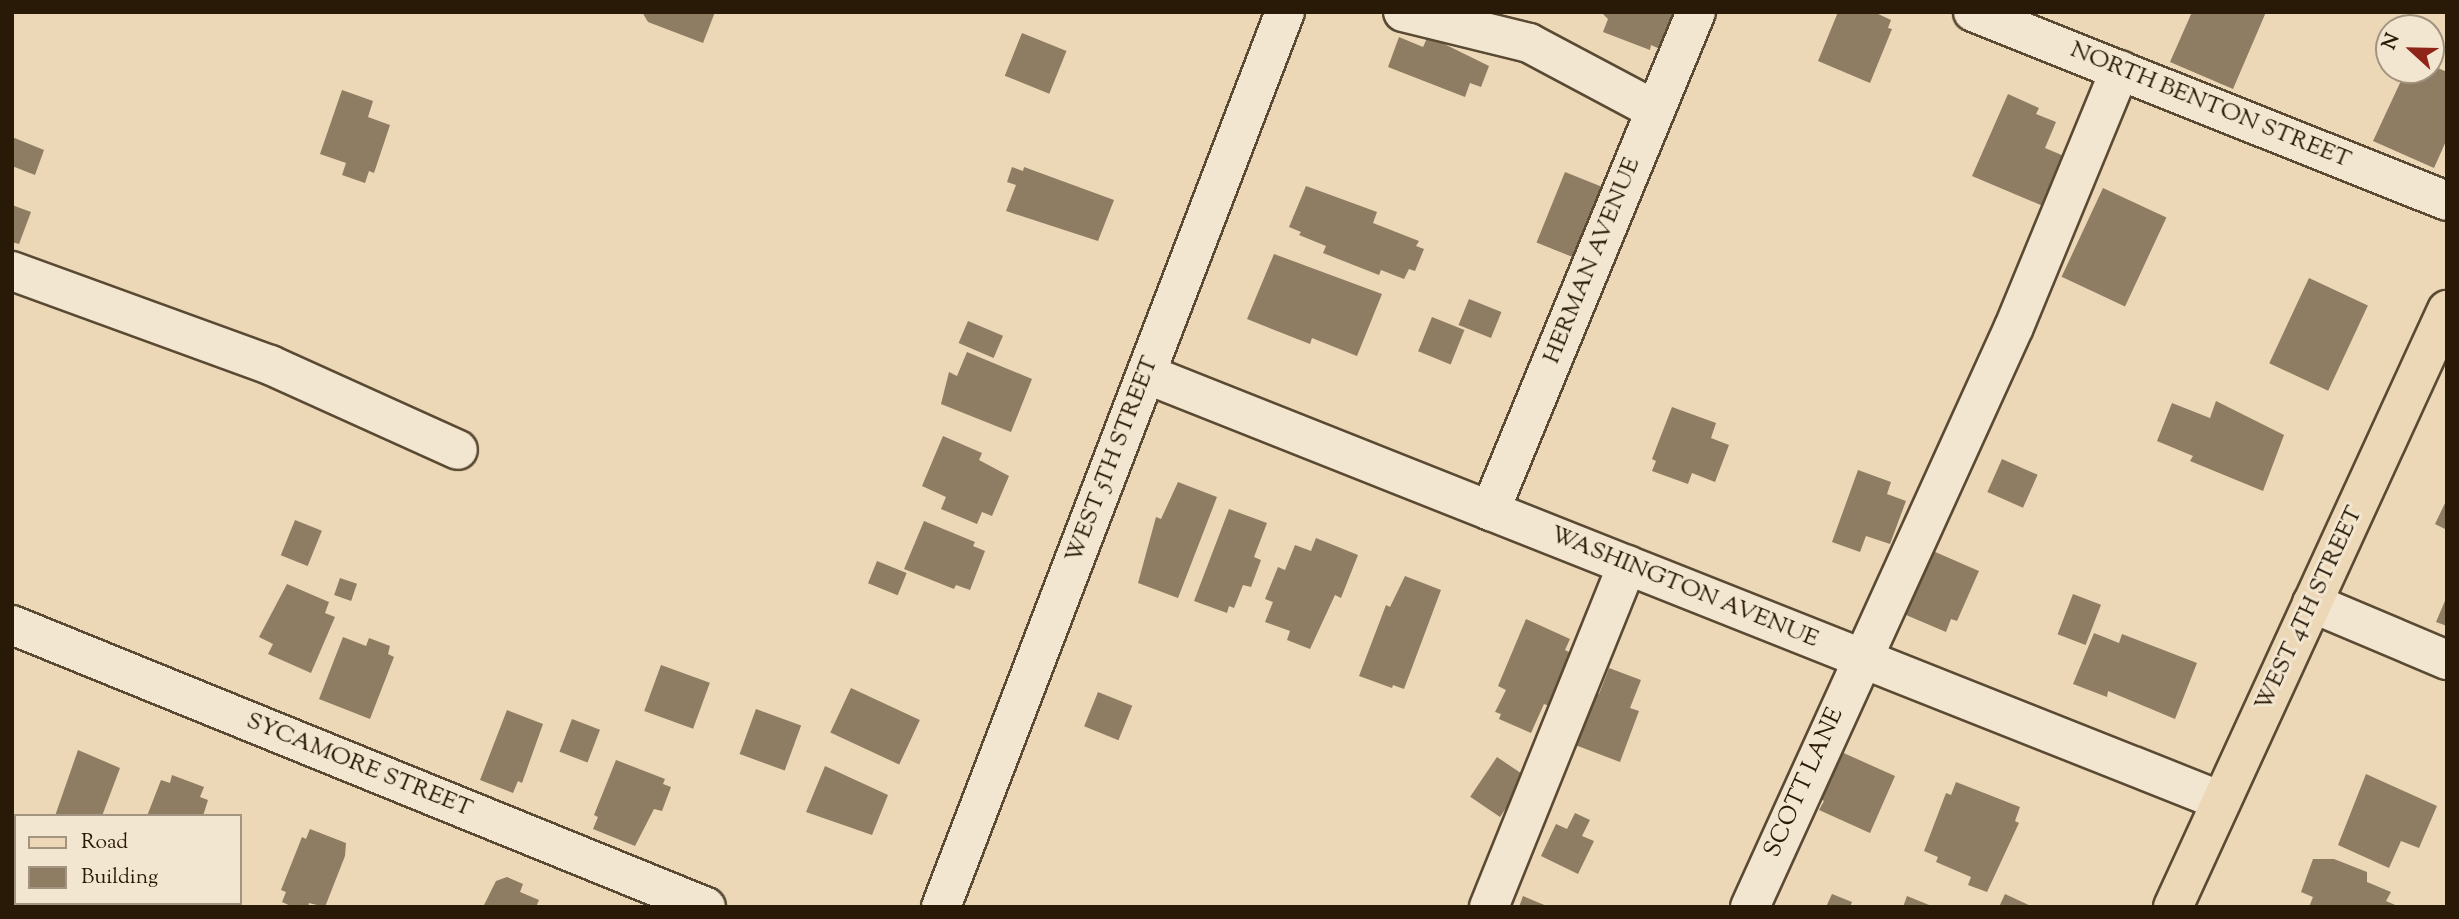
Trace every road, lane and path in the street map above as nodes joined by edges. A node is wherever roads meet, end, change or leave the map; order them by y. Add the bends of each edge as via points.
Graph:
1 (1285, 12) edge
2 (1403, 12) edge
3 (1696, 12) edge
4 (1973, 12) edge
5 (2120, 70) junction
6 (1655, 110) junction
7 (2447, 201) edge
8 (12, 271) edge
9 (2447, 310) edge
10 (1146, 374) junction
11 (458, 450) dead end
12 (1490, 511) junction
13 (1627, 565) junction
14 (2312, 603) junction
15 (12, 625) edge
16 (1861, 658) junction
17 (2447, 660) edge
18 (2221, 801) junction
19 (706, 907) edge
20 (941, 907) edge
21 (1489, 907) edge
22 (1750, 907) edge
23 (2173, 907) edge

1 - 10 street, WEST 5TH STREET
2 - 6 street via 1529,43
3 - 6 street, HERMAN AVENUE
4 - 5 street, NORTH BENTON STREET
5 - 7 street, NORTH BENTON STREET
5 - 16 street, SCOTT LANE via 2014,327
6 - 12 street, HERMAN AVENUE
8 - 11 street via 270,365
9 - 14 main road, WEST 4TH STREET
10 - 12 street, WASHINGTON AVENUE
10 - 20 street, WEST 5TH STREET
12 - 13 street, WASHINGTON AVENUE
13 - 16 street, WASHINGTON AVENUE
13 - 21 street
14 - 17 street
14 - 18 main road, WEST 4TH STREET
15 - 19 street, SYCAMORE STREET
16 - 18 street, WASHINGTON AVENUE
16 - 22 street, SCOTT LANE
18 - 23 main road, WEST 4TH STREET

